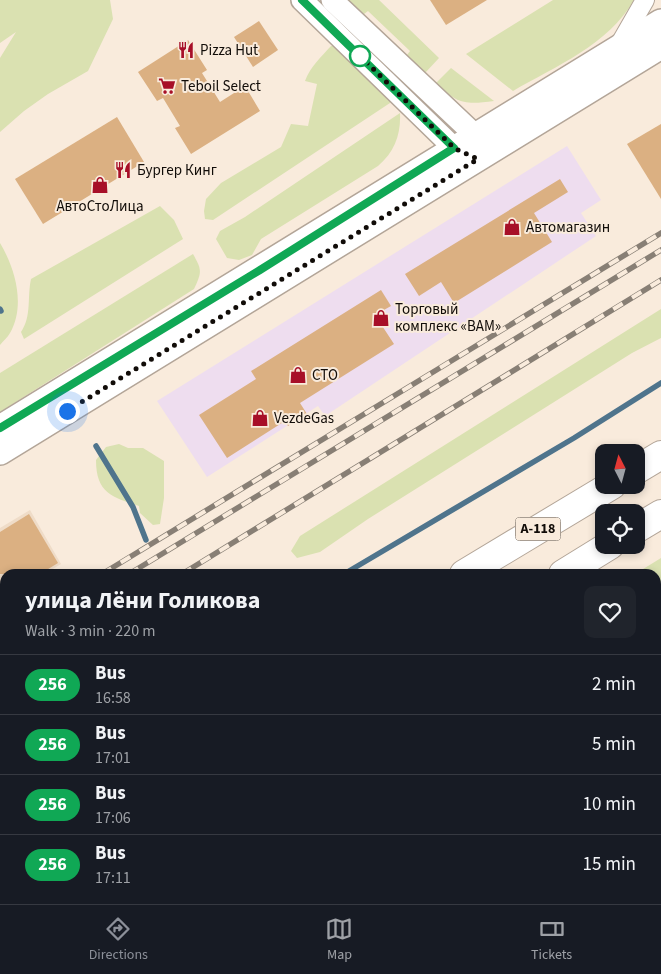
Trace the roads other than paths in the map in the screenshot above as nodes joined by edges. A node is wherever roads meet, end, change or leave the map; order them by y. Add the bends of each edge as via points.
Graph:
1 (302, 0) edge
2 (332, 0) edge
3 (645, 0) edge
4 (661, 22) edge
5 (661, 46) edge
6 (617, 49) junction
7 (469, 147) junction
8 (0, 428) edge
9 (0, 452) edge
10 (661, 456) edge
11 (645, 465) edge
12 (597, 494) edge
13 (661, 514) edge
14 (645, 524) edge
15 (595, 554) edge
16 (472, 569) edge
17 (571, 569) edge

1 - 7 street
2 - 7 street
3 - 6 street
4 - 6 main road
5 - 7 main road
6 - 7 main road
7 - 8 main road
7 - 9 main road
10 - 11 highway
12 - 16 highway, А-118
13 - 14 highway
15 - 17 highway

